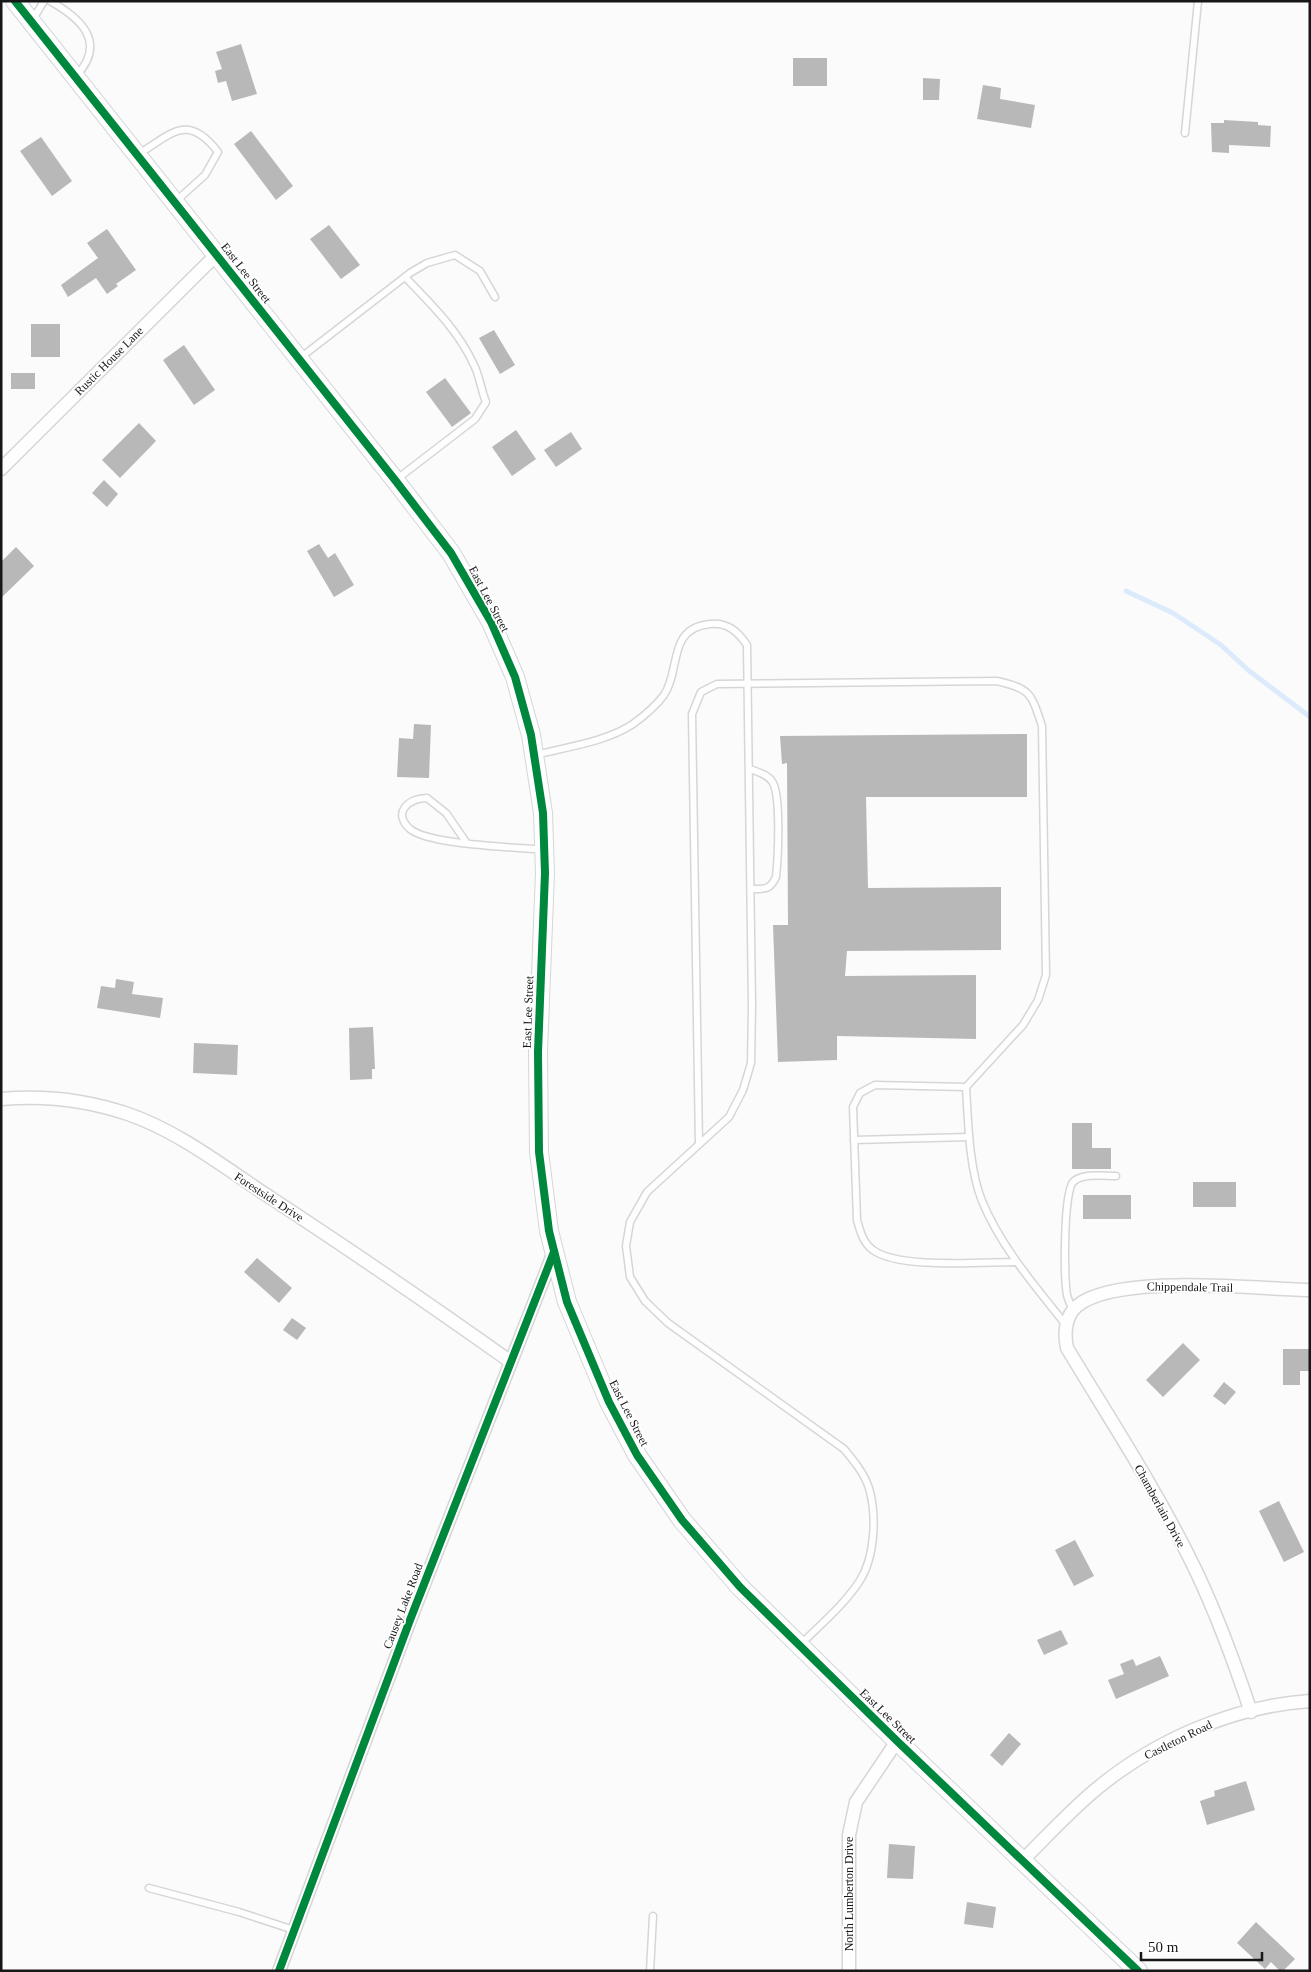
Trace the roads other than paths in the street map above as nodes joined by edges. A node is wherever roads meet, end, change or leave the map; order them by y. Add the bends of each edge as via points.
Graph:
1 (15, 1) edge
2 (44, 1) edge
3 (50, 1) edge
4 (1198, 1) edge
5 (32, 22) junction
6 (75, 76) junction
7 (1185, 133) dead end
8 (138, 154) junction
9 (175, 202) junction
10 (217, 254) junction
11 (405, 276) junction
12 (494, 298) dead end
13 (299, 358) junction
14 (1, 469) edge
15 (395, 480) junction
16 (749, 683) junction
17 (535, 755) junction
18 (750, 769) junction
19 (466, 842) junction
20 (544, 850) junction
21 (751, 889) junction
22 (966, 1086) junction
23 (1, 1099) edge
24 (969, 1137) junction
25 (854, 1140) junction
26 (699, 1144) junction
27 (1116, 1176) dead end
28 (554, 1252) junction
29 (1015, 1262) junction
30 (1310, 1290) edge
31 (1074, 1309) junction
32 (1066, 1325) junction
33 (511, 1362) junction
34 (800, 1646) junction
35 (1310, 1701) edge
36 (1251, 1712) junction
37 (897, 1741) junction
38 (1023, 1860) junction
39 (149, 1888) dead end
40 (654, 1916) dead end
41 (294, 1930) junction
42 (279, 1971) edge
43 (650, 1971) edge
44 (849, 1971) edge
45 (1138, 1971) edge

1 - 5 street, East Lee Street
2 - 5 lane
3 - 6 lane via 69,12 87,35 91,48 88,63
4 - 7 lane
5 - 6 street, East Lee Street
6 - 8 street, East Lee Street
8 - 9 street, East Lee Street
8 - 9 lane via 179,129 195,131 206,137 218,152 204,176
9 - 10 street, East Lee Street
10 - 13 street, East Lee Street
10 - 14 street, Rustic House Lane
11 - 12 lane via 428,263 455,255 480,271
11 - 13 lane
11 - 15 lane via 451,326 463,344 486,402 475,419
13 - 15 street, East Lee Street
15 - 17 street, East Lee Street via 451,554 491,622 515,677
16 - 17 lane via 747,645 739,633 715,623 700,625 680,643 665,694 633,724 610,735
16 - 18 lane
16 - 22 lane via 997,681 1020,686 1033,698 1042,726 1046,975 1038,1000 1023,1025
16 - 26 lane via 717,684 701,692 692,714
17 - 20 street, East Lee Street
18 - 21 lane
18 - 21 lane via 768,777 773,784 777,811 776,877 767,890
19 - 19 lane via 420,834 406,824 404,805 410,800 427,798 446,813
19 - 20 lane
20 - 28 street, East Lee Street via 537,1111
21 - 26 lane via 751,1064 730,1117
22 - 24 lane
22 - 25 lane via 875,1086 860,1094 852,1107
23 - 33 street, Forestside Drive via 42,1098 95,1104 129,1114 182,1139 396,1280
24 - 25 lane
24 - 29 lane via 981,1200
25 - 29 lane via 857,1220 862,1236 872,1250 891,1260
26 - 34 lane via 647,1192 630,1222 626,1246 630,1277 645,1301 668,1323 844,1449 869,1488 873,1537 860,1581
27 - 31 lane via 1082,1176 1072,1182 1068,1190 1067,1296
28 - 33 street, Causey Lake Road
28 - 34 street, East Lee Street via 567,1302 609,1402 637,1455 707,1551
29 - 32 lane
30 - 31 street, Chippendale Trail via 1156,1285 1092,1296
31 - 32 street
32 - 36 street, Chamberlain Drive via 1067,1348 1196,1570 1226,1639
33 - 41 street, Causey Lake Road
34 - 37 street, East Lee Street
35 - 36 street, Castleton Road
36 - 38 street, Castleton Road via 1195,1729 1135,1761 1095,1791
37 - 38 street, East Lee Street
37 - 44 street, North Lumberton Drive via 856,1802 849,1835
38 - 45 street, East Lee Street
39 - 41 lane
40 - 43 lane
41 - 42 street, Causey Lake Road

